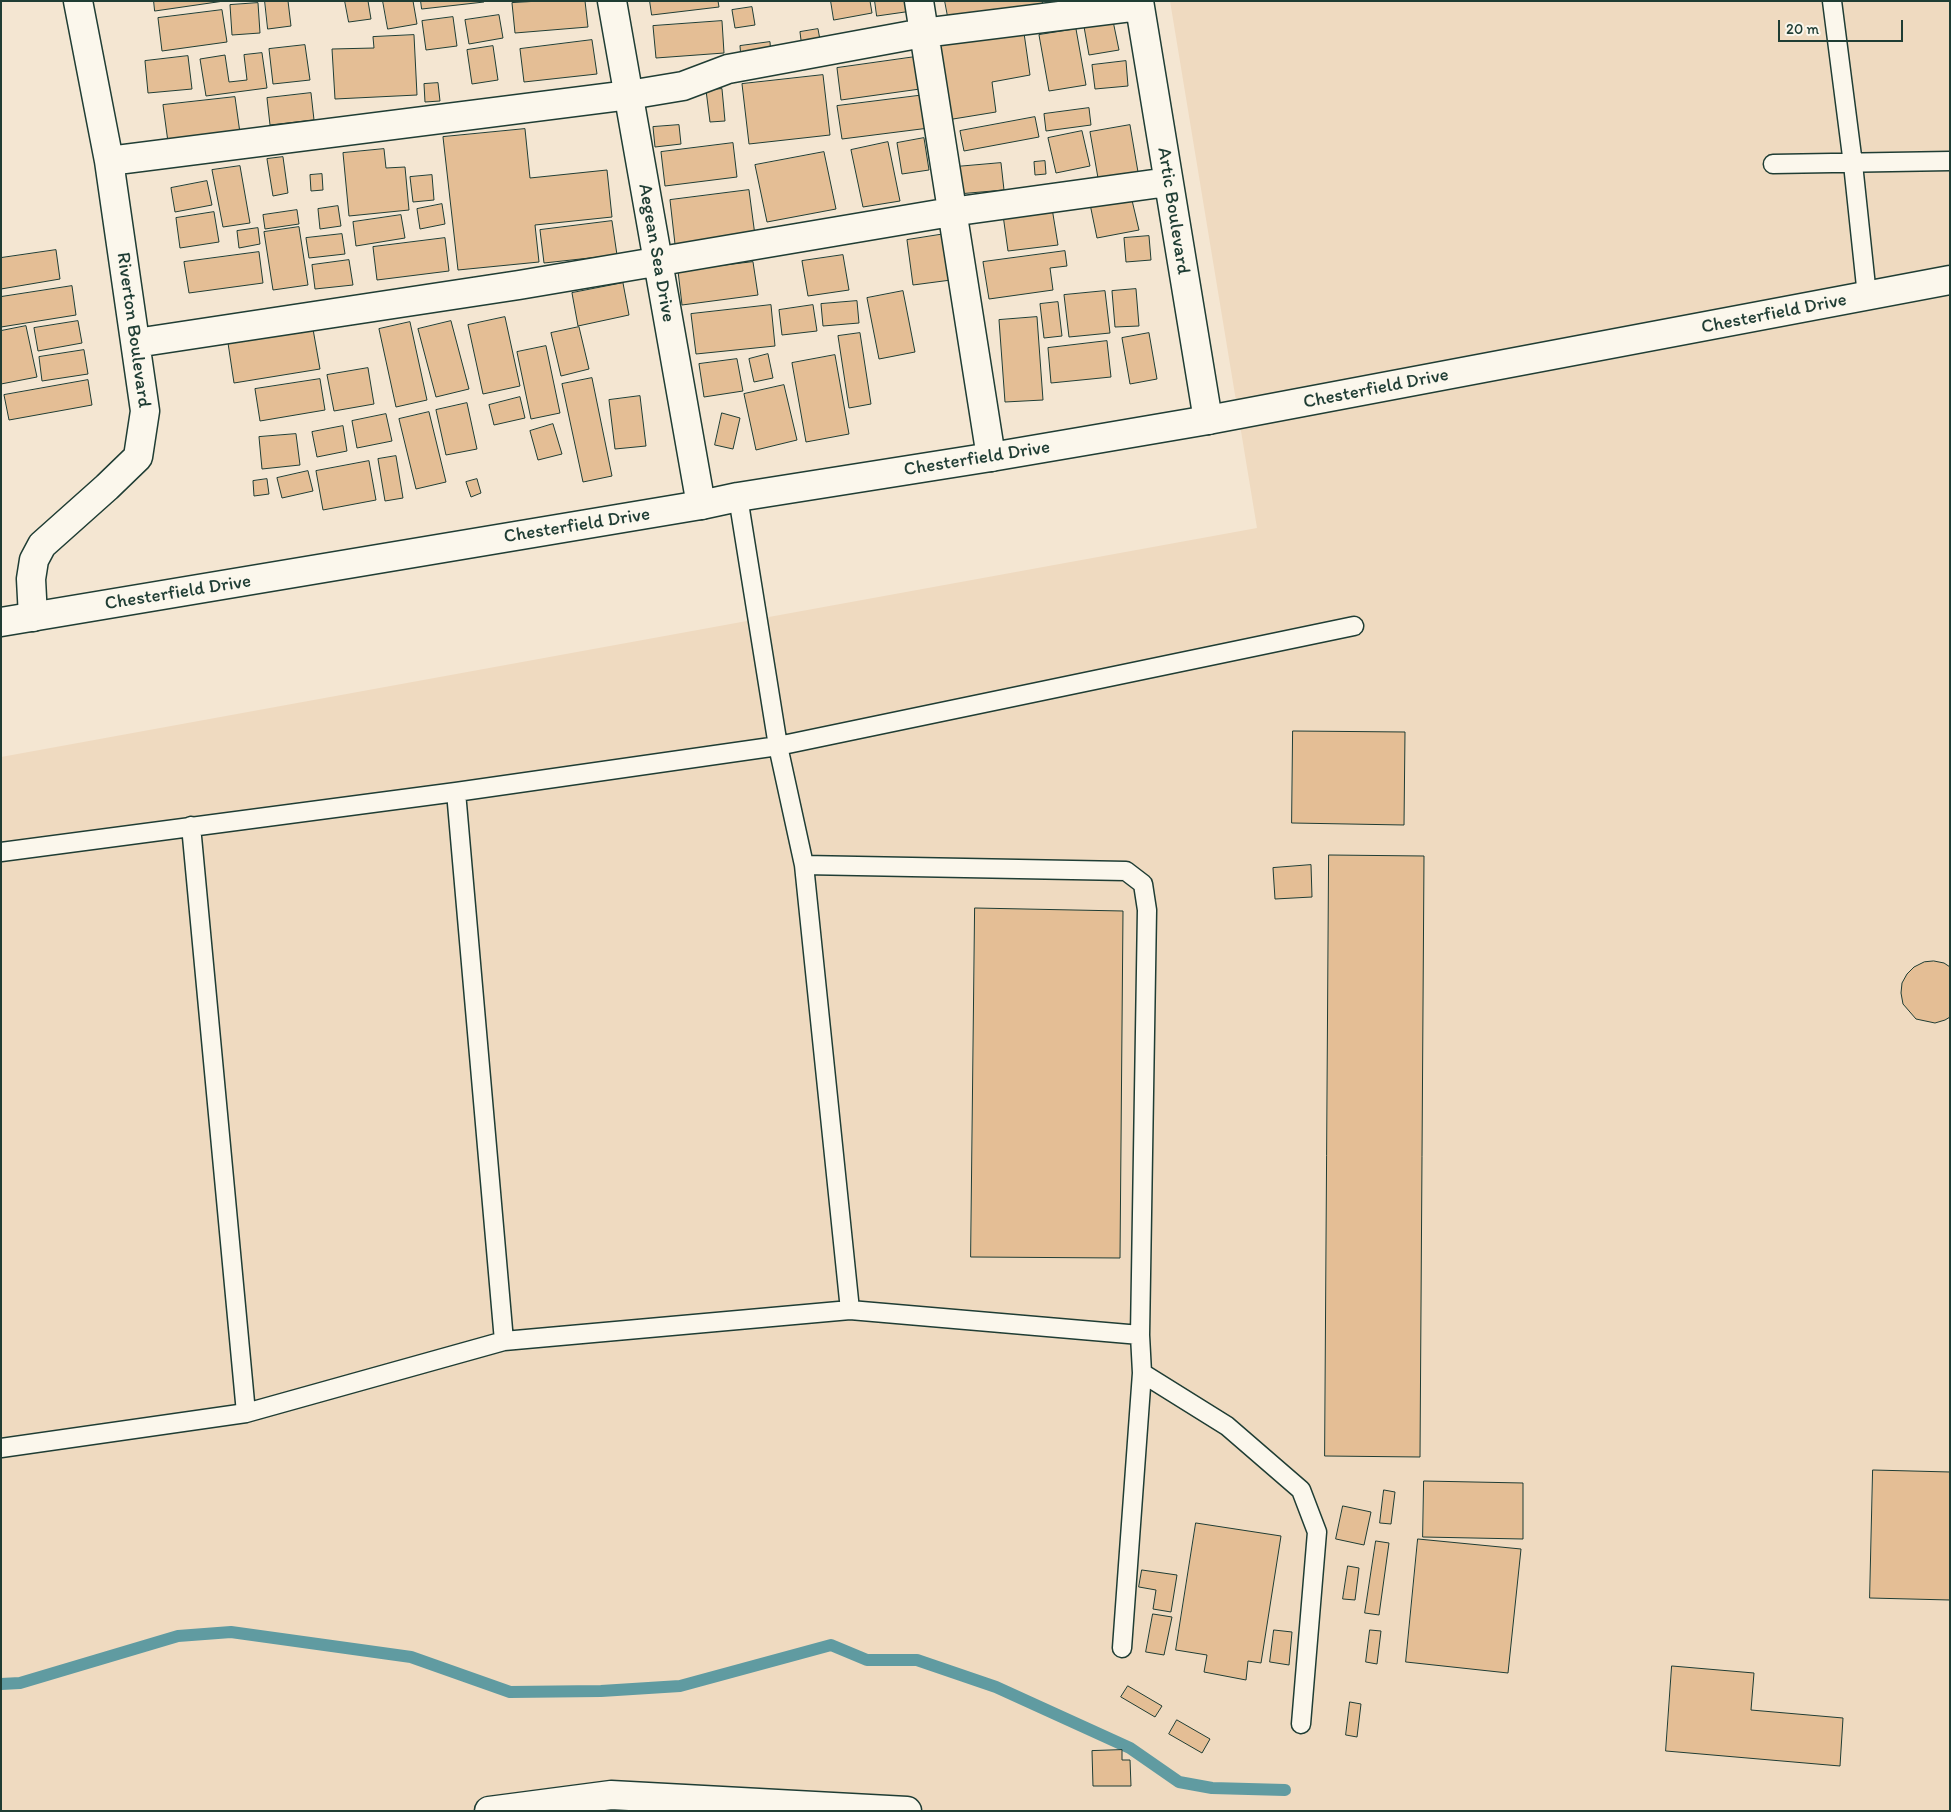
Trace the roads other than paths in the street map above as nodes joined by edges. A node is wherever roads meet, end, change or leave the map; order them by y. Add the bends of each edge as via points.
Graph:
1 (78, 1) edge
2 (612, 1) edge
3 (919, 1) edge
4 (1832, 1) edge
5 (1139, 4) edge
6 (923, 33) junction
7 (629, 95) junction
8 (109, 161) junction
9 (1950, 161) edge
10 (1773, 164) dead end
11 (1853, 164) junction
12 (1168, 182) junction
13 (951, 212) junction
14 (657, 261) junction
15 (1950, 280) edge
16 (1867, 296) junction
17 (136, 343) junction
18 (1208, 420) junction
19 (990, 457) junction
20 (738, 497) junction
21 (701, 505) junction
22 (33, 617) junction
23 (1, 622) edge
24 (1354, 626) dead end
25 (778, 746) junction
26 (456, 792) junction
27 (191, 826) junction
28 (1, 852) edge
29 (804, 865) junction
30 (850, 1310) junction
31 (1140, 1335) junction
32 (504, 1341) junction
33 (1142, 1373) junction
34 (246, 1412) junction
35 (1, 1448) edge
36 (1122, 1648) dead end
37 (1301, 1724) dead end
38 (610, 1803) edge
39 (489, 1811) edge
40 (907, 1811) edge

1 - 8 street, Riverton Boulevard
2 - 7 street, Aegean Sea Drive
3 - 6 street
4 - 11 lane
5 - 6 street
5 - 12 street, Artic Boulevard
6 - 7 street via 728,69 683,86
6 - 13 street
7 - 8 street
7 - 14 street, Aegean Sea Drive
8 - 17 street, Riverton Boulevard
9 - 11 lane
10 - 11 lane
11 - 16 lane
12 - 13 street
12 - 18 street, Artic Boulevard
13 - 14 street
13 - 19 street
14 - 17 street via 519,286
14 - 21 street, Aegean Sea Drive
15 - 16 street, Chesterfield Drive
16 - 18 street, Chesterfield Drive
17 - 22 street, Riverton Boulevard via 145,411 138,457 42,544 34,560 31,579
18 - 19 street, Chesterfield Drive
19 - 20 street, Chesterfield Drive
20 - 21 street, Chesterfield Drive
20 - 25 lane
21 - 22 street, Chesterfield Drive
22 - 23 street, Chesterfield Drive
24 - 25 lane
25 - 26 lane
25 - 29 lane
26 - 27 lane
26 - 32 lane
27 - 28 lane
27 - 34 lane
29 - 30 lane
29 - 31 lane via 1126,871 1143,884 1147,910
30 - 31 lane
30 - 32 lane
31 - 33 lane
32 - 34 lane
33 - 36 lane
33 - 37 lane via 1227,1426 1301,1490 1317,1532
34 - 35 lane
38 - 39 street
38 - 40 street

